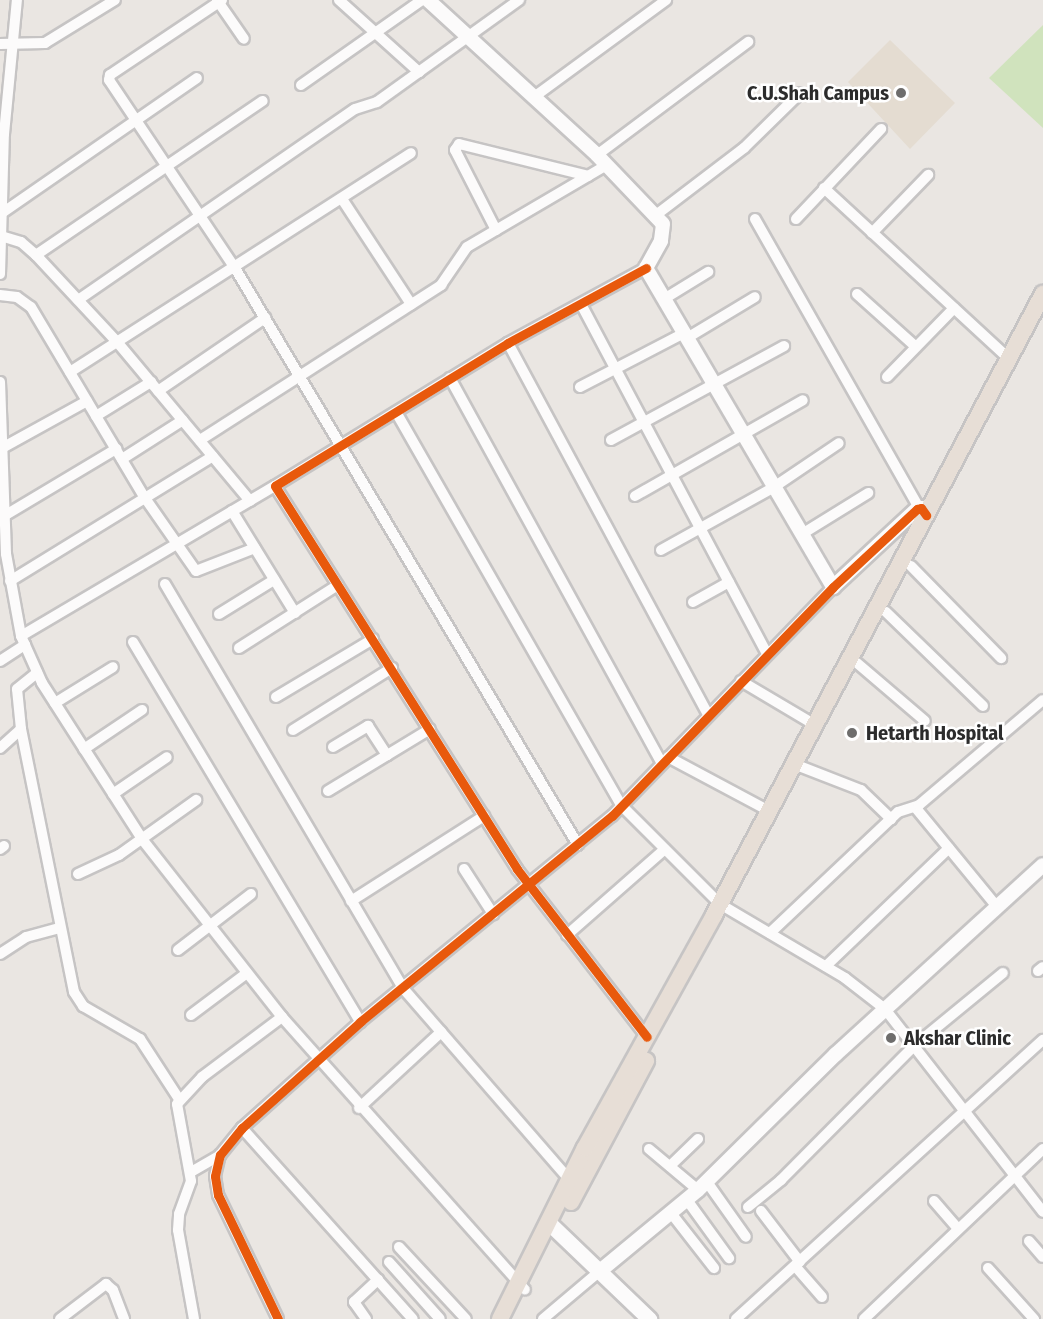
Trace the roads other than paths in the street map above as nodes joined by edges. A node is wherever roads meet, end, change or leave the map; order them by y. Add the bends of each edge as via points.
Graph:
1 (17, 0) edge
2 (115, 0) edge
3 (339, 0) edge
4 (422, 0) edge
5 (428, 0) edge
6 (519, 0) edge
7 (666, 0) edge
8 (219, 1) edge
9 (375, 33) junction
10 (468, 36) junction
11 (244, 39) dead end
12 (748, 42) dead end
13 (0, 44) edge
14 (13, 44) junction
15 (419, 72) junction
16 (197, 78) dead end
17 (301, 85) dead end
18 (800, 93) dead end
19 (534, 97) junction
20 (263, 101) dead end
21 (136, 120) junction
22 (881, 129) dead end
23 (2, 135) edge
24 (411, 153) dead end
25 (602, 160) junction
26 (168, 168) junction
27 (928, 175) dead end
28 (588, 176) junction
29 (824, 188) junction
30 (1, 191) edge
31 (342, 198) junction
32 (2, 213) junction
33 (656, 215) junction
34 (201, 216) junction
35 (755, 219) dead end
36 (796, 219) dead end
37 (496, 230) junction
38 (872, 233) junction
39 (1, 236) edge
40 (36, 255) junction
41 (235, 268) junction
42 (646, 268) junction
43 (708, 272) dead end
44 (0, 274) edge
45 (857, 294) dead end
46 (1043, 294) edge
47 (0, 295) edge
48 (755, 297) dead end
49 (664, 299) junction
50 (78, 300) junction
51 (411, 304) junction
52 (581, 304) junction
53 (954, 308) junction
54 (1043, 316) edge
55 (266, 318) junction
56 (685, 335) junction
57 (118, 343) junction
58 (508, 343) junction
59 (784, 346) dead end
60 (916, 347) junction
61 (1008, 358) junction
62 (615, 369) junction
63 (70, 372) junction
64 (300, 375) junction
65 (887, 377) dead end
66 (450, 378) junction
67 (0, 382) edge
68 (151, 382) junction
69 (716, 386) junction
70 (580, 387) dead end
71 (158, 391) junction
72 (803, 400) dead end
73 (87, 401) junction
74 (396, 412) junction
75 (96, 416) junction
76 (183, 420) junction
77 (645, 422) junction
78 (1, 434) edge
79 (744, 436) junction
80 (200, 440) junction
81 (611, 440) dead end
82 (839, 443) dead end
83 (342, 445) junction
84 (2, 448) junction
85 (116, 448) junction
86 (213, 456) junction
87 (122, 459) junction
88 (673, 476) junction
89 (276, 486) junction
90 (774, 487) junction
91 (868, 493) dead end
92 (635, 496) dead end
93 (145, 498) junction
94 (2, 499) edge
95 (250, 501) junction
96 (232, 511) junction
97 (922, 511) junction
98 (4, 516) junction
99 (701, 529) junction
100 (802, 534) junction
101 (176, 544) junction
102 (255, 548) junction
103 (661, 550) dead end
104 (911, 566) junction
105 (4, 571) edge
106 (274, 579) junction
107 (10, 580) junction
108 (729, 582) junction
109 (165, 584) dead end
110 (338, 585) junction
111 (833, 587) junction
112 (693, 602) dead end
113 (886, 612) junction
114 (295, 613) junction
115 (219, 614) dead end
116 (373, 639) junction
117 (23, 641) junction
118 (133, 642) dead end
119 (239, 648) dead end
120 (767, 654) junction
121 (1001, 658) dead end
122 (0, 661) edge
123 (857, 663) junction
124 (113, 667) dead end
125 (392, 668) junction
126 (38, 673) junction
127 (741, 681) junction
128 (276, 697) dead end
129 (1043, 700) edge
130 (55, 704) junction
131 (983, 706) dead end
132 (142, 710) dead end
133 (708, 715) junction
134 (925, 721) dead end
135 (815, 725) junction
136 (21, 729) junction
137 (430, 729) junction
138 (293, 730) dead end
139 (333, 747) dead end
140 (0, 748) edge
141 (84, 749) junction
142 (387, 755) junction
143 (167, 757) dead end
144 (665, 760) junction
145 (798, 765) junction
146 (328, 791) dead end
147 (113, 794) junction
148 (196, 800) dead end
149 (622, 806) junction
150 (915, 807) junction
151 (769, 811) junction
152 (484, 816) junction
153 (891, 819) junction
154 (142, 839) junction
155 (578, 845) junction
156 (949, 848) junction
157 (665, 849) junction
158 (464, 869) dead end
159 (1041, 871) edge
160 (78, 874) dead end
161 (529, 886) junction
162 (250, 894) dead end
163 (351, 901) junction
164 (724, 906) junction
165 (998, 907) junction
166 (493, 914) junction
167 (210, 926) junction
168 (59, 928) junction
169 (770, 933) junction
170 (567, 935) junction
171 (178, 950) dead end
172 (0, 954) edge
173 (825, 966) junction
174 (247, 973) junction
175 (1003, 973) dead end
176 (402, 987) junction
177 (885, 1009) junction
178 (191, 1015) dead end
179 (282, 1017) junction
180 (360, 1022) junction
181 (441, 1032) junction
182 (647, 1036) junction
183 (1043, 1040) edge
184 (914, 1047) junction
185 (317, 1060) junction
186 (179, 1099) junction
187 (359, 1108) junction
188 (965, 1112) junction
189 (242, 1128) junction
190 (698, 1139) dead end
191 (650, 1149) dead end
192 (1043, 1149) edge
193 (220, 1155) junction
194 (670, 1166) junction
195 (191, 1172) junction
196 (1016, 1176) junction
197 (570, 1180) junction
198 (702, 1186) junction
199 (687, 1200) junction
200 (934, 1201) dead end
201 (748, 1207) dead end
202 (761, 1211) dead end
203 (671, 1212) junction
204 (1043, 1212) edge
205 (553, 1227) junction
206 (958, 1229) junction
207 (746, 1237) dead end
208 (1029, 1241) dead end
209 (399, 1247) dead end
210 (1043, 1257) edge
211 (729, 1258) dead end
212 (389, 1262) dead end
213 (798, 1264) junction
214 (714, 1268) dead end
215 (988, 1268) dead end
216 (604, 1275) junction
217 (378, 1280) junction
218 (522, 1287) junction
219 (822, 1297) dead end
220 (545, 1318) edge
221 (60, 1319) edge
222 (124, 1319) edge
223 (194, 1319) edge
224 (278, 1319) edge
225 (366, 1319) edge
226 (413, 1319) edge
227 (440, 1319) edge
228 (466, 1319) edge
229 (500, 1319) edge
230 (510, 1319) edge
231 (638, 1319) edge
232 (649, 1319) edge
233 (736, 1319) edge
234 (864, 1319) edge
235 (1034, 1319) edge

1 - 14 street
2 - 14 street via 55,39 34,45
3 - 9 street
4 - 9 street
5 - 10 street
6 - 10 street
7 - 19 street
8 - 11 street
8 - 21 street via 109,77
9 - 15 street
9 - 17 street
10 - 15 street
10 - 19 street
12 - 25 street
13 - 14 street
14 - 23 street
15 - 34 street via 377,102 355,109
16 - 21 street
18 - 33 street via 744,148
19 - 25 street
20 - 26 street
21 - 26 street
21 - 32 street
22 - 29 street
23 - 30 street
24 - 31 street
25 - 28 street
25 - 33 street
26 - 34 street
26 - 40 street
27 - 38 street
28 - 37 street
28 - 37 street via 459,144 455,150
29 - 36 street
29 - 38 street
30 - 32 street
31 - 41 street
31 - 51 street
32 - 39 street
33 - 42 street via 665,231
34 - 41 street
34 - 50 street
35 - 97 street
37 - 51 street via 467,247 446,281
38 - 53 street
39 - 40 street via 21,242
39 - 44 street
40 - 50 street
41 - 55 street
41 - 57 street
42 - 49 street
42 - 52 street
43 - 49 street
45 - 60 street
46 - 61 highway
47 - 63 street via 17,297 31,307
48 - 56 street
49 - 56 street
50 - 57 street
51 - 64 street
52 - 58 street
52 - 62 street
53 - 60 street
53 - 61 street
54 - 104 highway
55 - 64 street
55 - 71 street
56 - 62 street
56 - 69 street
57 - 63 street
57 - 68 street
58 - 66 street
58 - 133 street
59 - 69 street
60 - 65 street
61 - 97 highway
62 - 70 street
62 - 77 street
63 - 73 street
64 - 80 street
64 - 83 street
66 - 74 street
66 - 144 street
67 - 78 street
68 - 71 street
68 - 75 street
69 - 77 street
69 - 79 street
71 - 76 street
72 - 79 street
73 - 75 street
73 - 84 street
74 - 83 street
74 - 149 street
75 - 85 street
76 - 80 street
76 - 87 street
77 - 81 street
77 - 88 street
78 - 84 street
79 - 88 street
79 - 90 street
80 - 86 street
82 - 90 street
83 - 89 street
83 - 155 street
84 - 94 street
85 - 87 street
85 - 98 street
86 - 93 street
86 - 95 street
87 - 93 street
88 - 92 street
88 - 99 street
89 - 95 street
89 - 110 street
90 - 99 street
90 - 100 street
91 - 100 street
93 - 101 street
93 - 107 street
94 - 98 street
95 - 96 street
96 - 101 street
96 - 102 street
97 - 111 street
97 - 135 highway
98 - 105 street
99 - 103 street
99 - 108 street
100 - 111 street
101 - 102 street via 199,572
101 - 117 street
102 - 106 street
104 - 113 highway
104 - 121 street
105 - 107 street
106 - 114 street
106 - 115 street
107 - 117 street
108 - 112 street
108 - 120 street
109 - 163 street
110 - 114 street
110 - 116 street
111 - 120 street
113 - 123 highway
113 - 131 street
114 - 119 street
116 - 125 street
116 - 128 street
117 - 122 street
117 - 126 street
118 - 180 street
120 - 127 street
123 - 134 street
123 - 145 highway
124 - 130 street
125 - 137 street
125 - 138 street
126 - 130 street
126 - 136 street via 17,689
127 - 133 street
127 - 135 street
129 - 150 street
130 - 141 street
132 - 141 street
133 - 144 street
135 - 145 highway
136 - 140 street
136 - 168 street
137 - 142 street
137 - 152 street
139 - 142 street via 368,726
141 - 147 street
142 - 146 street
143 - 147 street
144 - 149 street
144 - 151 street
145 - 151 highway
145 - 153 street via 861,790
145 - 164 highway
147 - 154 street
148 - 154 street
149 - 155 street
149 - 157 street
150 - 153 street via 902,810
150 - 156 street
151 - 164 highway
152 - 161 street
152 - 163 street
153 - 169 street
154 - 160 street via 119,855
154 - 167 street
155 - 161 street
156 - 165 street
156 - 173 street
157 - 164 street
157 - 170 street
158 - 166 street
159 - 165 street
161 - 166 street
161 - 170 street
162 - 167 street
163 - 176 street
164 - 169 street
164 - 182 highway
164 - 205 highway
165 - 177 street
166 - 176 street
167 - 171 street
167 - 174 street
168 - 172 street via 26,937
168 - 186 street via 77,999 140,1039
169 - 173 street
170 - 182 street
173 - 177 street
174 - 178 street
174 - 179 street
175 - 184 street
176 - 180 street
176 - 181 street
177 - 184 street
177 - 198 street
179 - 185 street
179 - 186 street
180 - 185 street
181 - 187 street
181 - 197 street
182 - 197 highway
183 - 188 street
184 - 188 street
184 - 201 street via 781,1180
185 - 187 street
185 - 189 street
186 - 195 street via 177,1110
187 - 218 street
188 - 196 street
188 - 213 street
189 - 193 street
189 - 217 street
190 - 194 street
191 - 194 street
192 - 196 street
193 - 195 street
193 - 224 street via 215,1176 218,1195
194 - 198 street
195 - 223 street via 178,1230
196 - 204 street
196 - 206 street
197 - 205 highway
198 - 199 street
198 - 207 street
199 - 203 street
199 - 211 street
200 - 206 street
202 - 213 street
203 - 214 street
203 - 216 street
205 - 216 main road
205 - 218 highway
206 - 234 street
208 - 210 street
209 - 228 street
212 - 227 street
213 - 219 street
213 - 233 street
215 - 235 street
216 - 220 street
216 - 231 main road
216 - 232 main road
217 - 225 street via 354,1302
217 - 226 street
218 - 229 highway
218 - 230 highway
221 - 222 street via 106,1284 113,1290

